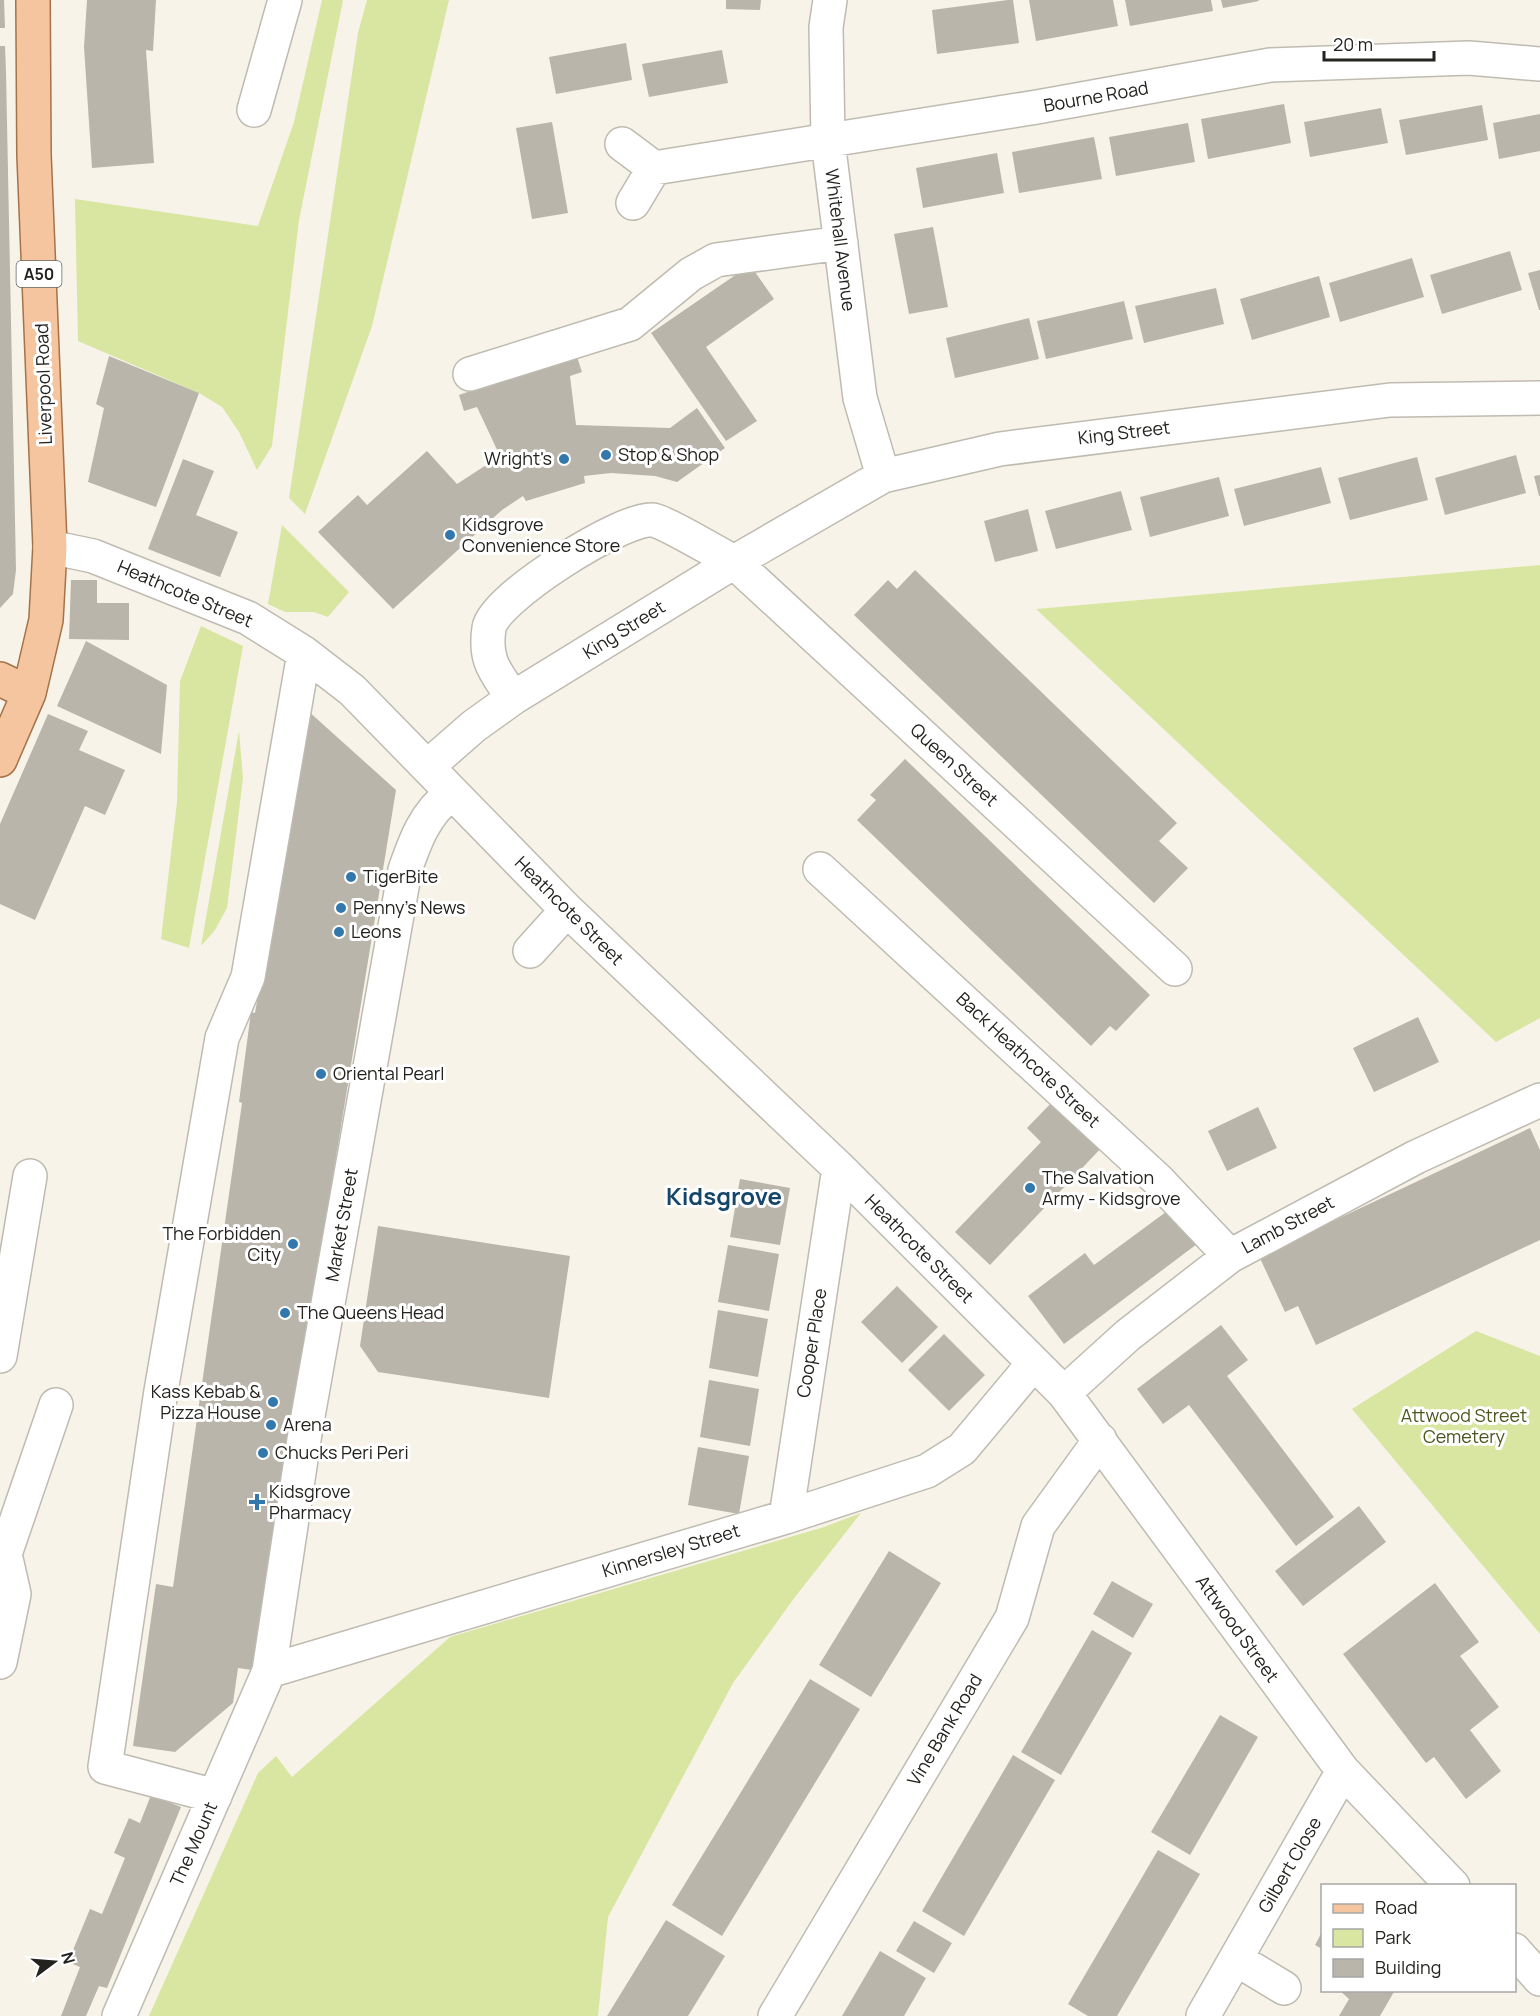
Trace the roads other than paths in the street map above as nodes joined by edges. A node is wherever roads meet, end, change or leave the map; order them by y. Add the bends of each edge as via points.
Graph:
1 (33, 0) edge
2 (285, 0) edge
3 (830, 0) edge
4 (1540, 64) edge
5 (254, 110) dead end
6 (828, 141) junction
7 (622, 144) dead end
8 (654, 168) junction
9 (633, 203) dead end
10 (840, 243) junction
11 (470, 374) dead end
12 (1540, 398) edge
13 (883, 476) junction
14 (50, 547) junction
15 (734, 562) junction
16 (304, 652) junction
17 (14, 686) edge
18 (513, 698) junction
19 (0, 760) edge
20 (427, 767) junction
21 (451, 794) junction
22 (820, 868) dead end
23 (567, 910) junction
24 (530, 951) dead end
25 (1174, 969) dead end
26 (1540, 1100) edge
27 (839, 1168) junction
28 (30, 1176) dead end
29 (1230, 1256) junction
30 (0, 1356) edge
31 (1033, 1364) junction
32 (1064, 1393) junction
33 (56, 1405) dead end
34 (1100, 1440) junction
35 (786, 1517) junction
36 (3, 1552) edge
37 (0, 1662) edge
38 (269, 1671) junction
39 (1343, 1771) junction
40 (215, 1796) junction
41 (1451, 1884) edge
42 (1516, 1951) edge
43 (1236, 1959) junction
44 (1540, 1979) edge
45 (1284, 1988) dead end
46 (119, 2016) edge
47 (775, 2016) edge
48 (1203, 2016) edge

1 - 14 main road, Liverpool Road / A50 via 34,155
2 - 5 street
3 - 6 street, Whitehall Avenue via 826,27
4 - 6 street, Bourne Road via 1469,58 1270,65
6 - 8 street, Bourne Road
6 - 10 street, Whitehall Avenue
7 - 8 street
8 - 9 street
10 - 11 street via 716,260 691,273 630,324
10 - 13 street, Whitehall Avenue via 860,398
12 - 13 street, King Street via 1378,402 1000,449
13 - 15 street, King Street
14 - 16 street, Heathcote Street via 93,556 248,618
14 - 17 main road, Liverpool Road / A50 via 46,620
15 - 18 street, King Street
15 - 18 street via 653,520 625,525 573,555 519,590 489,625 488,660
15 - 25 street, Queen Street
16 - 20 street, Heathcote Street via 352,690
16 - 40 street via 248,977 222,1038 161,1391 105,1767
17 - 19 main road, Liverpool Road / A50
18 - 20 street, King Street
20 - 21 street, Heathcote Street
21 - 23 street, Heathcote Street
21 - 38 street, Market Street via 438,803 425,822 405,870 305,1433
22 - 29 street, Back Heathcote Street via 1159,1181
23 - 24 street
23 - 27 street, Heathcote Street
26 - 29 street, Lamb Street via 1416,1157
27 - 31 street, Heathcote Street
27 - 35 street, Cooper Place
28 - 30 street
29 - 32 street, Lamb Street via 1128,1335
31 - 32 street, Attwood Street
31 - 35 street, Kinnersley Street via 963,1449 927,1471
32 - 34 street, Attwood Street
33 - 36 street
34 - 39 street, Attwood Street
34 - 47 street, Vine Bank Road via 1038,1526 1012,1618
35 - 38 street, Kinnersley Street
36 - 37 street via 14,1594
38 - 40 street, The Mount
39 - 41 street, Attwood Street
39 - 43 street, Gilbert Close
40 - 46 street, The Mount
42 - 44 street
43 - 45 street
43 - 48 street, Gilbert Close

